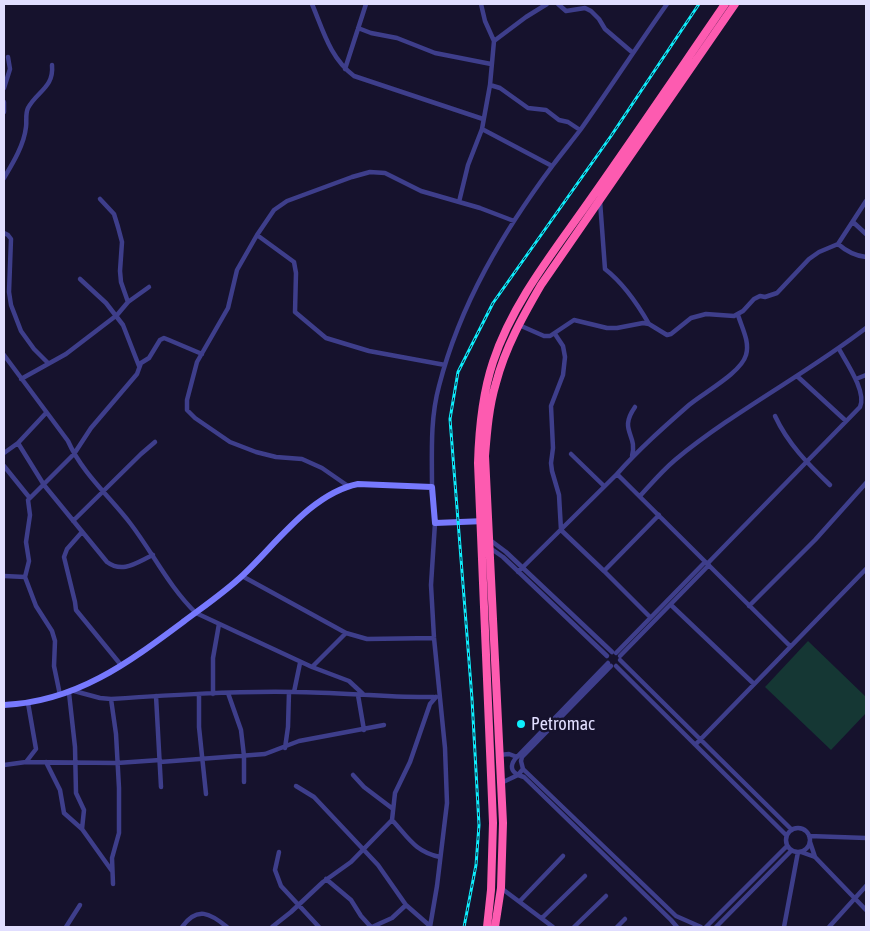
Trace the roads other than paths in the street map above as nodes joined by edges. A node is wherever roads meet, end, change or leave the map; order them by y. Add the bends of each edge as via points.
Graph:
1 (312, 4) edge
2 (366, 4) edge
3 (481, 4) edge
4 (547, 4) edge
5 (558, 4) edge
6 (667, 4) edge
7 (725, 4) edge
8 (735, 4) edge
9 (358, 28) junction
10 (494, 41) junction
11 (633, 53) junction
12 (8, 57) dead end
13 (491, 64) junction
14 (52, 65) dead end
15 (345, 69) junction
16 (490, 85) junction
17 (4, 88) edge
18 (4, 102) edge
19 (4, 112) edge
20 (483, 119) junction
21 (482, 129) junction
22 (580, 130) junction
23 (552, 166) junction
24 (4, 178) edge
25 (100, 199) dead end
26 (866, 201) edge
27 (459, 202) junction
28 (600, 202) junction
29 (514, 221) junction
30 (853, 222) junction
31 (4, 233) edge
32 (866, 234) edge
33 (257, 235) junction
34 (838, 244) junction
35 (866, 257) edge
36 (80, 279) dead end
37 (148, 287) dead end
38 (128, 302) junction
39 (116, 315) junction
40 (738, 315) junction
41 (648, 324) junction
42 (518, 325) junction
43 (866, 328) edge
44 (555, 334) junction
45 (839, 349) junction
46 (202, 354) junction
47 (4, 355) edge
48 (48, 363) junction
49 (445, 365) junction
50 (139, 366) junction
51 (866, 375) edge
52 (796, 376) junction
53 (856, 379) junction
54 (21, 380) junction
55 (635, 407) dead end
56 (46, 413) junction
57 (775, 416) dead end
58 (846, 421) junction
59 (155, 442) dead end
60 (18, 443) junction
61 (4, 453) edge
62 (74, 454) junction
63 (571, 454) dead end
64 (632, 457) junction
65 (806, 462) junction
66 (4, 466) edge
67 (617, 474) junction
68 (866, 483) edge
69 (44, 485) junction
70 (830, 485) dead end
71 (348, 486) junction
72 (604, 486) junction
73 (432, 487) junction
74 (104, 492) junction
75 (640, 496) junction
76 (29, 497) junction
77 (659, 515) junction
78 (73, 521) junction
79 (484, 522) junction
80 (435, 523) junction
81 (561, 530) junction
82 (82, 532) junction
83 (490, 544) junction
84 (153, 555) junction
85 (707, 563) junction
86 (523, 567) junction
87 (866, 570) edge
88 (604, 571) junction
89 (518, 572) junction
90 (4, 576) edge
91 (242, 576) junction
92 (25, 577) junction
93 (671, 605) junction
94 (749, 606) junction
95 (196, 613) junction
96 (650, 617) junction
97 (219, 624) junction
98 (346, 633) junction
99 (434, 638) junction
100 (790, 646) junction
101 (617, 655) junction
102 (607, 656) junction
103 (300, 663) junction
104 (121, 665) junction
105 (612, 665) junction
106 (312, 667) junction
107 (754, 684) junction
108 (72, 692) junction
109 (291, 692) junction
110 (228, 693) junction
111 (199, 694) junction
112 (214, 694) junction
113 (360, 694) junction
114 (60, 695) junction
115 (156, 696) junction
116 (437, 696) junction
117 (110, 699) junction
118 (28, 703) junction
119 (4, 705) edge
120 (384, 725) dead end
121 (364, 730) junction
122 (701, 739) junction
123 (696, 744) junction
124 (285, 748) junction
125 (499, 755) junction
126 (244, 756) junction
127 (517, 757) junction
128 (201, 759) junction
129 (160, 761) junction
130 (26, 762) junction
131 (46, 762) junction
132 (521, 762) junction
133 (75, 763) junction
134 (117, 763) junction
135 (4, 765) edge
136 (523, 768) junction
137 (353, 775) dead end
138 (518, 775) junction
139 (244, 782) dead end
140 (501, 783) junction
141 (296, 786) dead end
142 (161, 787) dead end
143 (206, 794) dead end
144 (393, 809) junction
145 (392, 820) junction
146 (82, 830) junction
147 (792, 830) junction
148 (786, 835) junction
149 (866, 838) edge
150 (809, 839) junction
151 (787, 846) junction
152 (363, 850) junction
153 (791, 851) junction
154 (279, 852) dead end
155 (800, 852) junction
156 (564, 856) dead end
157 (440, 857) junction
158 (815, 857) junction
159 (112, 872) junction
160 (585, 876) dead end
161 (326, 879) junction
162 (114, 884) dead end
163 (866, 886) edge
164 (501, 888) junction
165 (647, 893) junction
166 (606, 896) dead end
167 (855, 898) junction
168 (520, 901) junction
169 (406, 904) junction
170 (80, 905) dead end
171 (298, 906) junction
172 (866, 910) edge
173 (542, 918) junction
174 (625, 919) dead end
175 (66, 927) edge
176 (182, 927) edge
177 (227, 927) edge
178 (272, 927) edge
179 (319, 927) edge
180 (371, 927) edge
181 (430, 927) edge
182 (487, 927) edge
183 (495, 927) edge
184 (553, 927) edge
185 (574, 927) edge
186 (617, 927) edge
187 (676, 927) edge
188 (701, 927) edge
189 (706, 927) edge
190 (716, 927) edge
191 (784, 927) edge
192 (829, 927) edge

1 - 15 street via 333,54
2 - 9 street
3 - 10 street
4 - 10 street
5 - 11 street via 566,11 585,8 591,11 605,29
6 - 11 street
7 - 79 highway via 536,278 508,327 493,362 479,428 478,463
8 - 28 highway
9 - 13 street via 397,38 435,53
9 - 15 street
10 - 13 street
11 - 22 street
12 - 17 street via 10,70
13 - 16 street
14 - 24 street via 52,79 27,111 26,128
15 - 20 street via 364,80
16 - 20 street
16 - 22 street via 500,88 528,108 546,110 558,120
18 - 19 street
20 - 21 street
21 - 23 street
21 - 27 street via 468,165
22 - 23 street
23 - 29 street
25 - 38 street via 114,214 118,227 122,242 121,276
26 - 30 street
27 - 29 street
27 - 33 street via 421,192 385,173 370,172 287,202 274,210
28 - 41 street via 605,269 630,295
28 - 42 highway via 541,285
29 - 49 street via 470,298
30 - 32 street
30 - 34 street
31 - 48 street via 11,239 11,305 21,331
33 - 46 street via 237,270 228,308
33 - 49 street via 294,262 295,312 326,338
34 - 35 street
34 - 40 street via 809,259 777,294 754,299
36 - 39 street
37 - 38 street
38 - 39 street
39 - 48 street via 66,354
39 - 50 street
40 - 41 street via 706,314 691,318 667,335
40 - 64 street via 748,341 744,360
41 - 44 street via 607,328 574,320
42 - 44 street via 544,336
42 - 79 highway via 506,352 491,406 485,456
43 - 45 street
44 - 81 street via 566,357 551,406 551,463 559,495
45 - 52 street
45 - 53 street
46 - 50 street via 164,338
46 - 71 street via 187,400 187,410 195,418 237,446 276,457 302,459
47 - 54 street
48 - 54 street
49 - 73 street via 432,429
50 - 62 street via 137,374 91,428
51 - 53 street
52 - 58 street
52 - 75 street via 674,461
53 - 58 street via 862,403
54 - 56 street
55 - 64 street via 627,420 634,447
56 - 60 street
56 - 62 street
57 - 65 street via 786,437
58 - 65 street
59 - 74 street
60 - 61 street
60 - 69 street
62 - 69 street
62 - 74 street
63 - 72 street
64 - 67 street
65 - 70 street
65 - 85 street
66 - 76 street
67 - 72 street
67 - 75 street
68 - 94 street
69 - 76 street
69 - 78 street
71 - 73 street
71 - 91 street via 323,498 302,515
72 - 81 street
73 - 80 street
74 - 78 street
74 - 84 street
75 - 77 street
76 - 92 street via 26,542 29,561
77 - 85 street
77 - 88 street
78 - 82 street
79 - 80 street
79 - 83 highway
79 - 182 highway via 493,823
80 - 99 street via 431,585
81 - 86 street
81 - 88 street
82 - 84 street via 115,568
82 - 104 street via 64,557 74,605
83 - 86 street via 506,552
83 - 89 street
83 - 125 highway
84 - 95 street
85 - 93 street
85 - 94 street
85 - 96 street
86 - 89 street
86 - 101 street
87 - 100 street
88 - 96 street
89 - 102 street
90 - 92 street
91 - 95 street
91 - 98 street
92 - 114 street via 55,641 54,666
93 - 101 street
93 - 107 street
94 - 100 street
95 - 97 street
95 - 104 street
96 - 101 street
97 - 103 street
97 - 112 street via 213,658
98 - 99 street via 367,639
98 - 106 street
99 - 116 street
100 - 107 street
101 - 102 street
101 - 105 street
101 - 122 street
102 - 105 street
103 - 106 street
103 - 109 street
104 - 108 street
105 - 123 street
105 - 127 street
105 - 132 street via 522,757
106 - 113 street via 349,681
107 - 122 street
108 - 114 street
108 - 117 street
108 - 133 street
109 - 110 street
109 - 113 street
109 - 124 street
110 - 112 street
110 - 126 street via 241,730
111 - 112 street
111 - 115 street
111 - 128 street
113 - 116 street via 402,698
113 - 121 street
114 - 118 street
115 - 117 street
115 - 129 street
116 - 144 street via 430,704 397,789
116 - 157 street via 445,748 447,802
117 - 134 street
118 - 119 street
118 - 130 street via 36,749
120 - 121 street
121 - 124 street via 308,739
122 - 123 street
122 - 147 street
123 - 148 street
124 - 126 street
125 - 127 street
125 - 140 highway
126 - 128 street
126 - 139 street
127 - 132 street
127 - 138 street via 512,769
128 - 129 street
128 - 143 street
129 - 134 street
129 - 142 street
130 - 131 street
130 - 135 street
131 - 133 street
131 - 146 street via 60,790 64,813
132 - 136 street
133 - 134 street
133 - 146 street via 76,793 84,810
134 - 159 street via 119,833
136 - 138 street
136 - 165 street
137 - 144 street
138 - 140 street
138 - 165 street
140 - 164 highway
141 - 152 street via 314,798
144 - 145 street
145 - 152 street
145 - 157 street via 417,848
146 - 159 street
147 - 148 street
147 - 150 street via 804,830
148 - 151 street
149 - 150 street
150 - 155 street via 808,846
150 - 158 street
151 - 153 street
151 - 189 street
152 - 161 street
152 - 169 street
153 - 155 street
153 - 190 street
154 - 171 street via 275,870 277,877
155 - 158 street
155 - 191 street
156 - 168 street
157 - 181 street
158 - 167 street
159 - 162 street
160 - 173 street
161 - 171 street
161 - 180 street via 351,900
163 - 167 street
164 - 168 street
164 - 183 highway
165 - 187 street
165 - 188 street via 676,916
166 - 185 street
167 - 172 street
167 - 192 street
168 - 173 street
169 - 180 street via 392,918
169 - 181 street
170 - 175 street
171 - 178 street
171 - 179 street
173 - 184 street
174 - 186 street
176 - 177 street via 191,917 205,914 212,915

